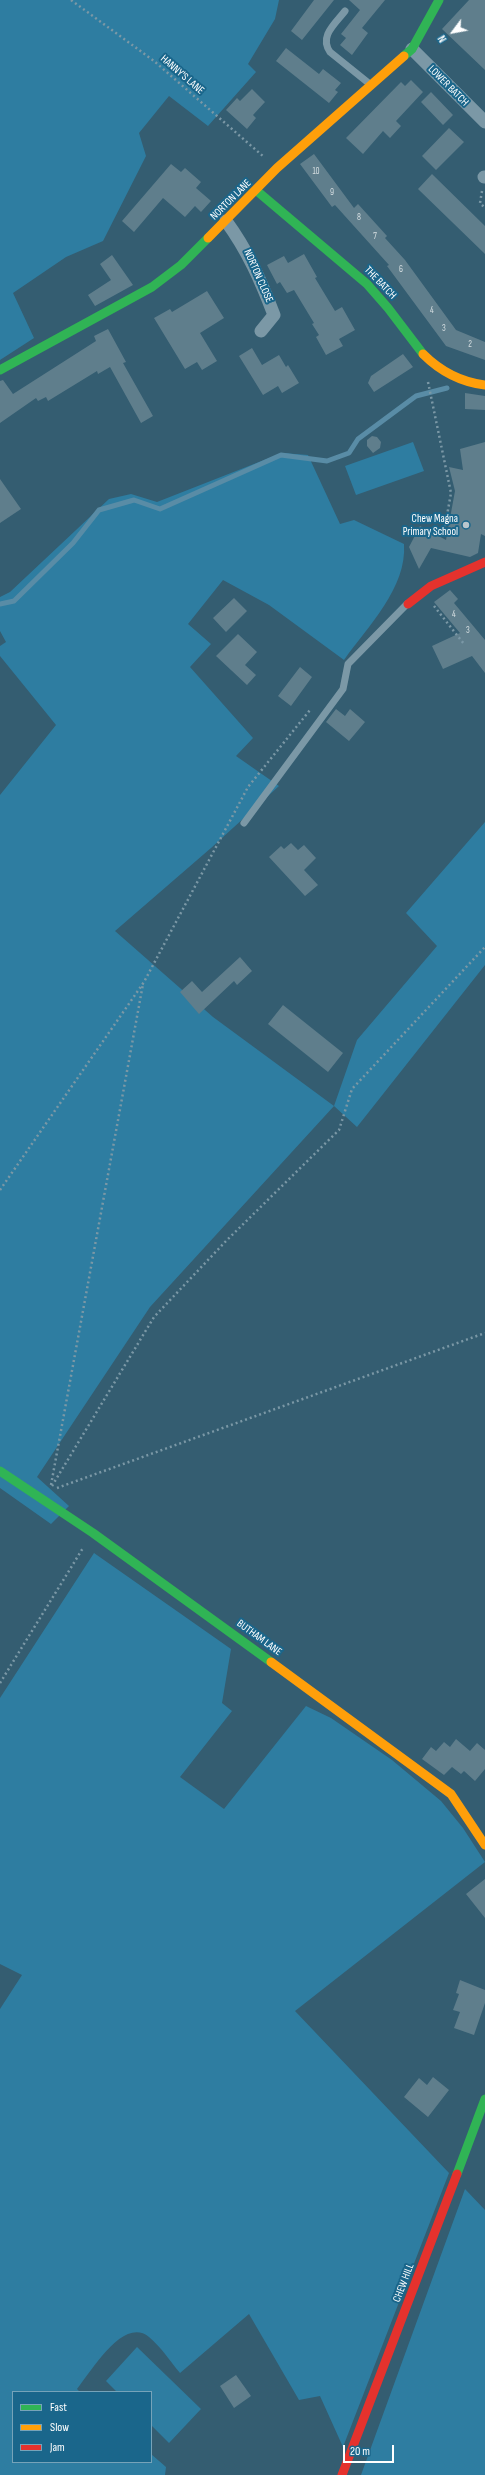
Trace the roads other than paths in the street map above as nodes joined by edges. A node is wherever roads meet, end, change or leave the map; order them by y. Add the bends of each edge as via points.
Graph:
1 (439, 0) edge
2 (345, 11) dead end
3 (412, 49) junction
4 (371, 85) junction
5 (485, 122) edge
6 (257, 191) junction
7 (226, 221) junction
8 (262, 331) dead end
9 (0, 370) edge
10 (485, 385) edge
11 (485, 562) edge
12 (408, 604) joint
13 (244, 823) dead end
14 (0, 1471) edge
15 (485, 1845) edge
16 (485, 2099) edge
17 (342, 2475) edge

1 - 3 street, NORTON LANE
2 - 4 lane via 327,34 324,41 326,47
3 - 4 street, NORTON LANE
3 - 5 street, LOWER BATCH
4 - 6 street, NORTON LANE via 277,168
6 - 7 street, NORTON LANE
6 - 10 street, THE BATCH via 377,295 429,360 458,380
7 - 8 street, NORTON CLOSE via 244,245 256,268 274,315
7 - 9 street, NORTON LANE via 181,265 152,287
11 - 12 street via 423,591
12 - 13 lane via 348,664 343,689
14 - 15 street, BUTHAM LANE via 93,1533 451,1794
16 - 17 street, CHEW HILL via 428,2255

